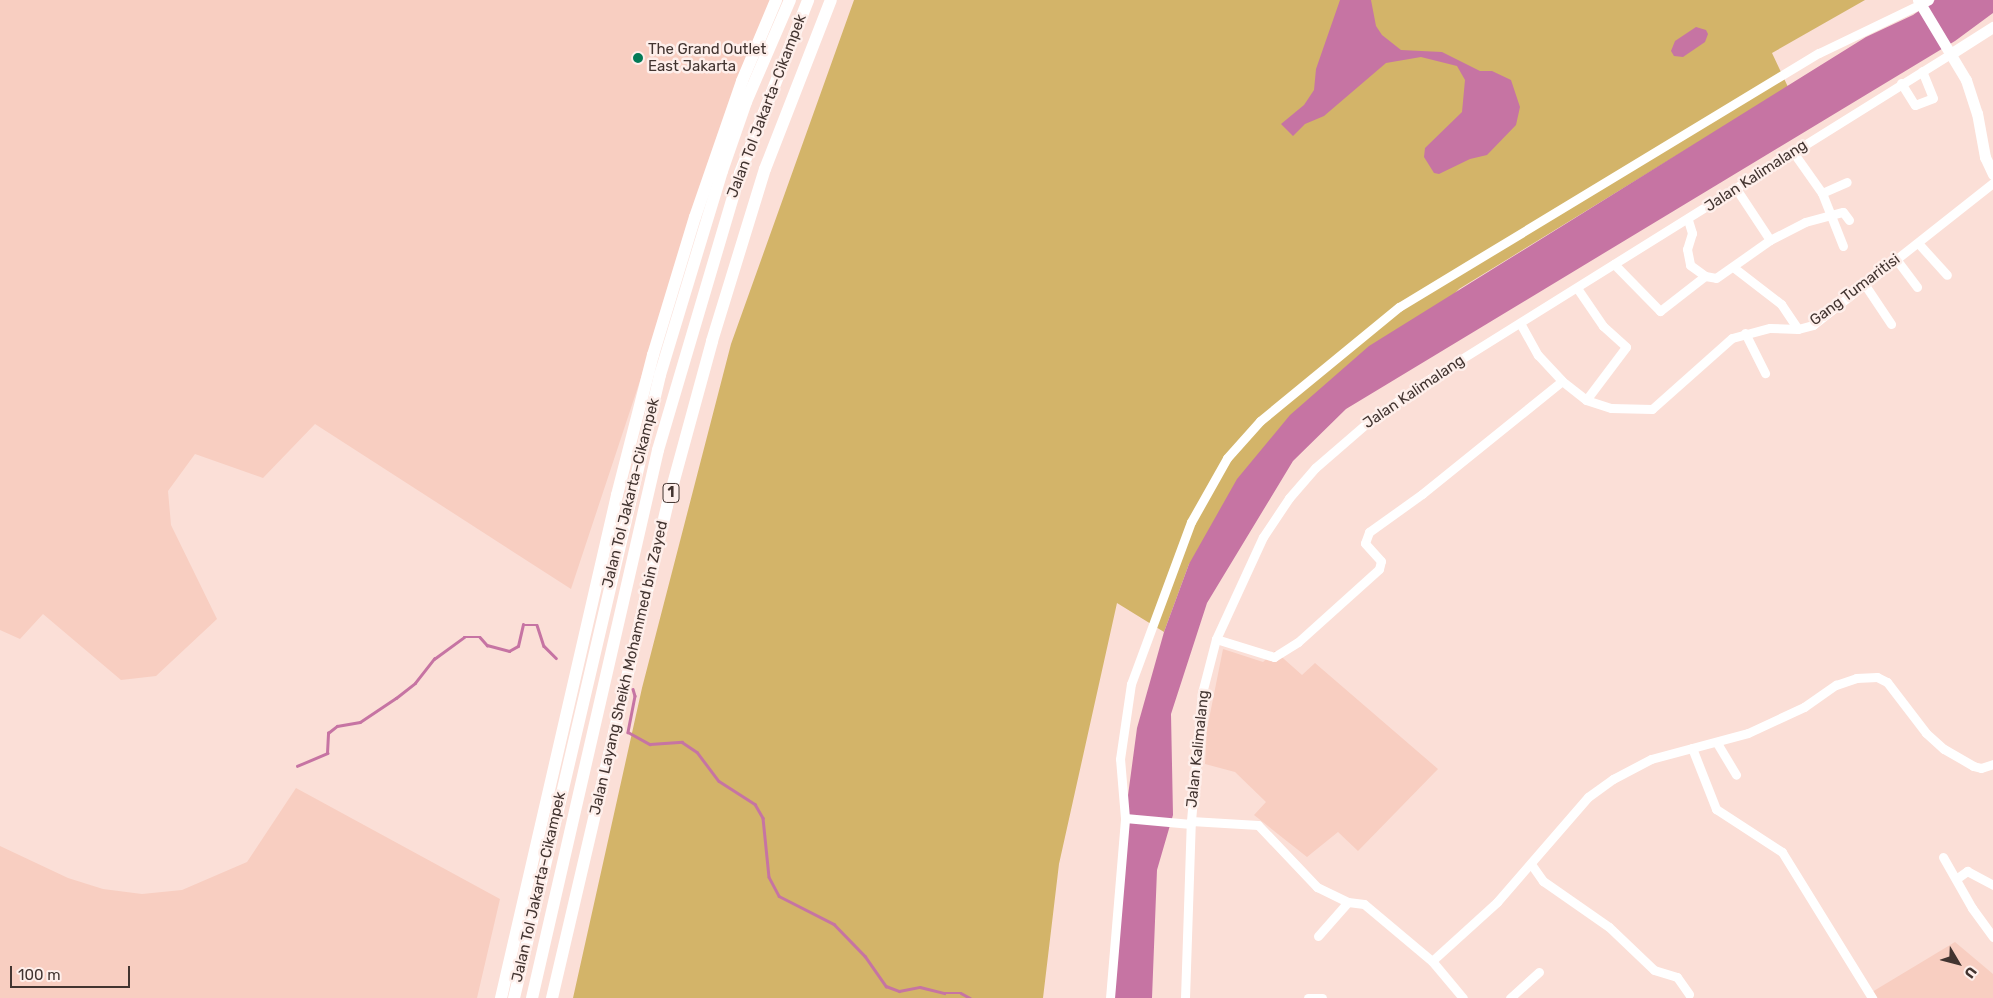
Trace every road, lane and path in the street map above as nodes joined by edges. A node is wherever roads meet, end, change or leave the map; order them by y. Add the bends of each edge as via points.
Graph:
1 (776, 0) edge
2 (790, 0) edge
3 (808, 0) edge
4 (831, 0) edge
5 (1923, 3) edge
6 (1993, 27) edge
7 (1951, 51) junction
8 (1922, 72) junction
9 (1901, 83) junction
10 (1793, 152) junction
11 (1991, 168) edge
12 (1846, 182) dead end
13 (1993, 183) edge
14 (1737, 190) junction
15 (1822, 193) junction
16 (1830, 214) junction
17 (1688, 220) junction
18 (1849, 220) dead end
19 (1770, 240) junction
20 (1918, 243) junction
21 (1842, 246) dead end
22 (1896, 259) junction
23 (1614, 264) junction
24 (1734, 266) junction
25 (1947, 275) dead end
26 (1705, 276) junction
27 (1864, 285) junction
28 (1917, 287) dead end
29 (1577, 288) junction
30 (1520, 323) junction
31 (1891, 324) dead end
32 (1798, 329) junction
33 (1745, 333) junction
34 (1765, 373) dead end
35 (1562, 381) junction
36 (1586, 400) junction
37 (1216, 639) junction
38 (1717, 743) junction
39 (1692, 748) junction
40 (1993, 764) edge
41 (1736, 776) dead end
42 (1129, 819) junction
43 (1188, 822) junction
44 (1943, 857) dead end
45 (1531, 864) junction
46 (1956, 879) junction
47 (1993, 884) edge
48 (1348, 902) junction
49 (1318, 936) dead end
50 (1993, 937) edge
51 (1432, 961) junction
52 (1540, 972) dead end
53 (1689, 994) dead end
54 (501, 998) edge
55 (514, 998) edge
56 (532, 998) edge
57 (552, 998) edge
58 (1110, 998) edge
59 (1185, 998) edge
60 (1308, 998) edge
61 (1322, 998) edge
62 (1464, 998) edge
63 (1510, 998) edge
64 (1872, 998) edge

1 - 54 highway via 742,81 698,208 653,355 601,561
2 - 55 highway, Jalan Tol Jakarta–Cikampek via 725,162 669,341 630,495
3 - 56 highway, Jalan Tol Jakarta–Cikampek / 1 via 740,174 660,441
4 - 57 highway, Jalan Layang Sheikh Mohammed bin Zayed / 1 via 765,169 712,341 665,516
5 - 7 main road
5 - 42 street via 1810,58 1399,307 1249,433 1227,458 1194,515 1137,663 1120,759
6 - 7 main road, Jalan Kalimalang
7 - 8 street, Jalan Kalimalang
7 - 11 main road via 1977,113
8 - 9 street, Jalan Kalimalang
8 - 9 street via 1933,98 1914,105
9 - 10 street, Jalan Kalimalang
10 - 14 street, Jalan Kalimalang
10 - 15 street
12 - 15 street
13 - 20 street, Gang Tumaritisi
14 - 17 street, Jalan Kalimalang
14 - 19 street
15 - 16 street
16 - 18 street via 1845,212
16 - 19 street
16 - 21 street
17 - 23 street, Jalan Kalimalang
17 - 26 street via 1692,232 1688,249 1690,265
19 - 24 street
20 - 22 street, Gang Tumaritisi
20 - 25 street
22 - 27 street, Gang Tumaritisi
22 - 28 street
23 - 26 street via 1660,311 1689,285
23 - 29 street, Jalan Kalimalang
24 - 26 street via 1716,278
24 - 32 street via 1781,304
27 - 31 street
27 - 32 street, Gang Tumaritisi via 1813,325
29 - 30 street, Jalan Kalimalang
29 - 36 street via 1603,326 1626,347
30 - 35 street, Gang Tumaritisi via 1538,355
30 - 37 street, Jalan Kalimalang via 1423,383 1366,423 1315,468 1288,498 1263,537
32 - 33 street, Gang Tumaritisi via 1770,328
33 - 34 street
33 - 36 street, Gang Tumaritisi via 1726,342 1655,407 1635,410 1611,408
35 - 36 street, Gang Tumaritisi
35 - 37 street via 1422,494 1369,532 1365,543 1381,561 1379,569 1298,642 1274,657
37 - 43 street, Jalan Kalimalang via 1202,694
38 - 39 street
38 - 40 street via 1748,733 1804,707 1836,685 1856,678 1876,677 1887,682 1926,733 1944,749 1973,766 1981,768
38 - 41 street
39 - 45 street via 1646,762 1588,797
39 - 64 street via 1716,809 1782,852
42 - 43 street
42 - 58 street
43 - 48 street via 1254,823 1317,887
43 - 59 street, Jalan Kalimalang
44 - 46 street
45 - 51 street via 1497,902
45 - 53 street via 1543,881 1609,927 1654,970 1677,977
46 - 47 street via 1966,871
46 - 50 street
48 - 49 street
48 - 51 street via 1364,904
51 - 62 street
52 - 63 street
60 - 61 street

